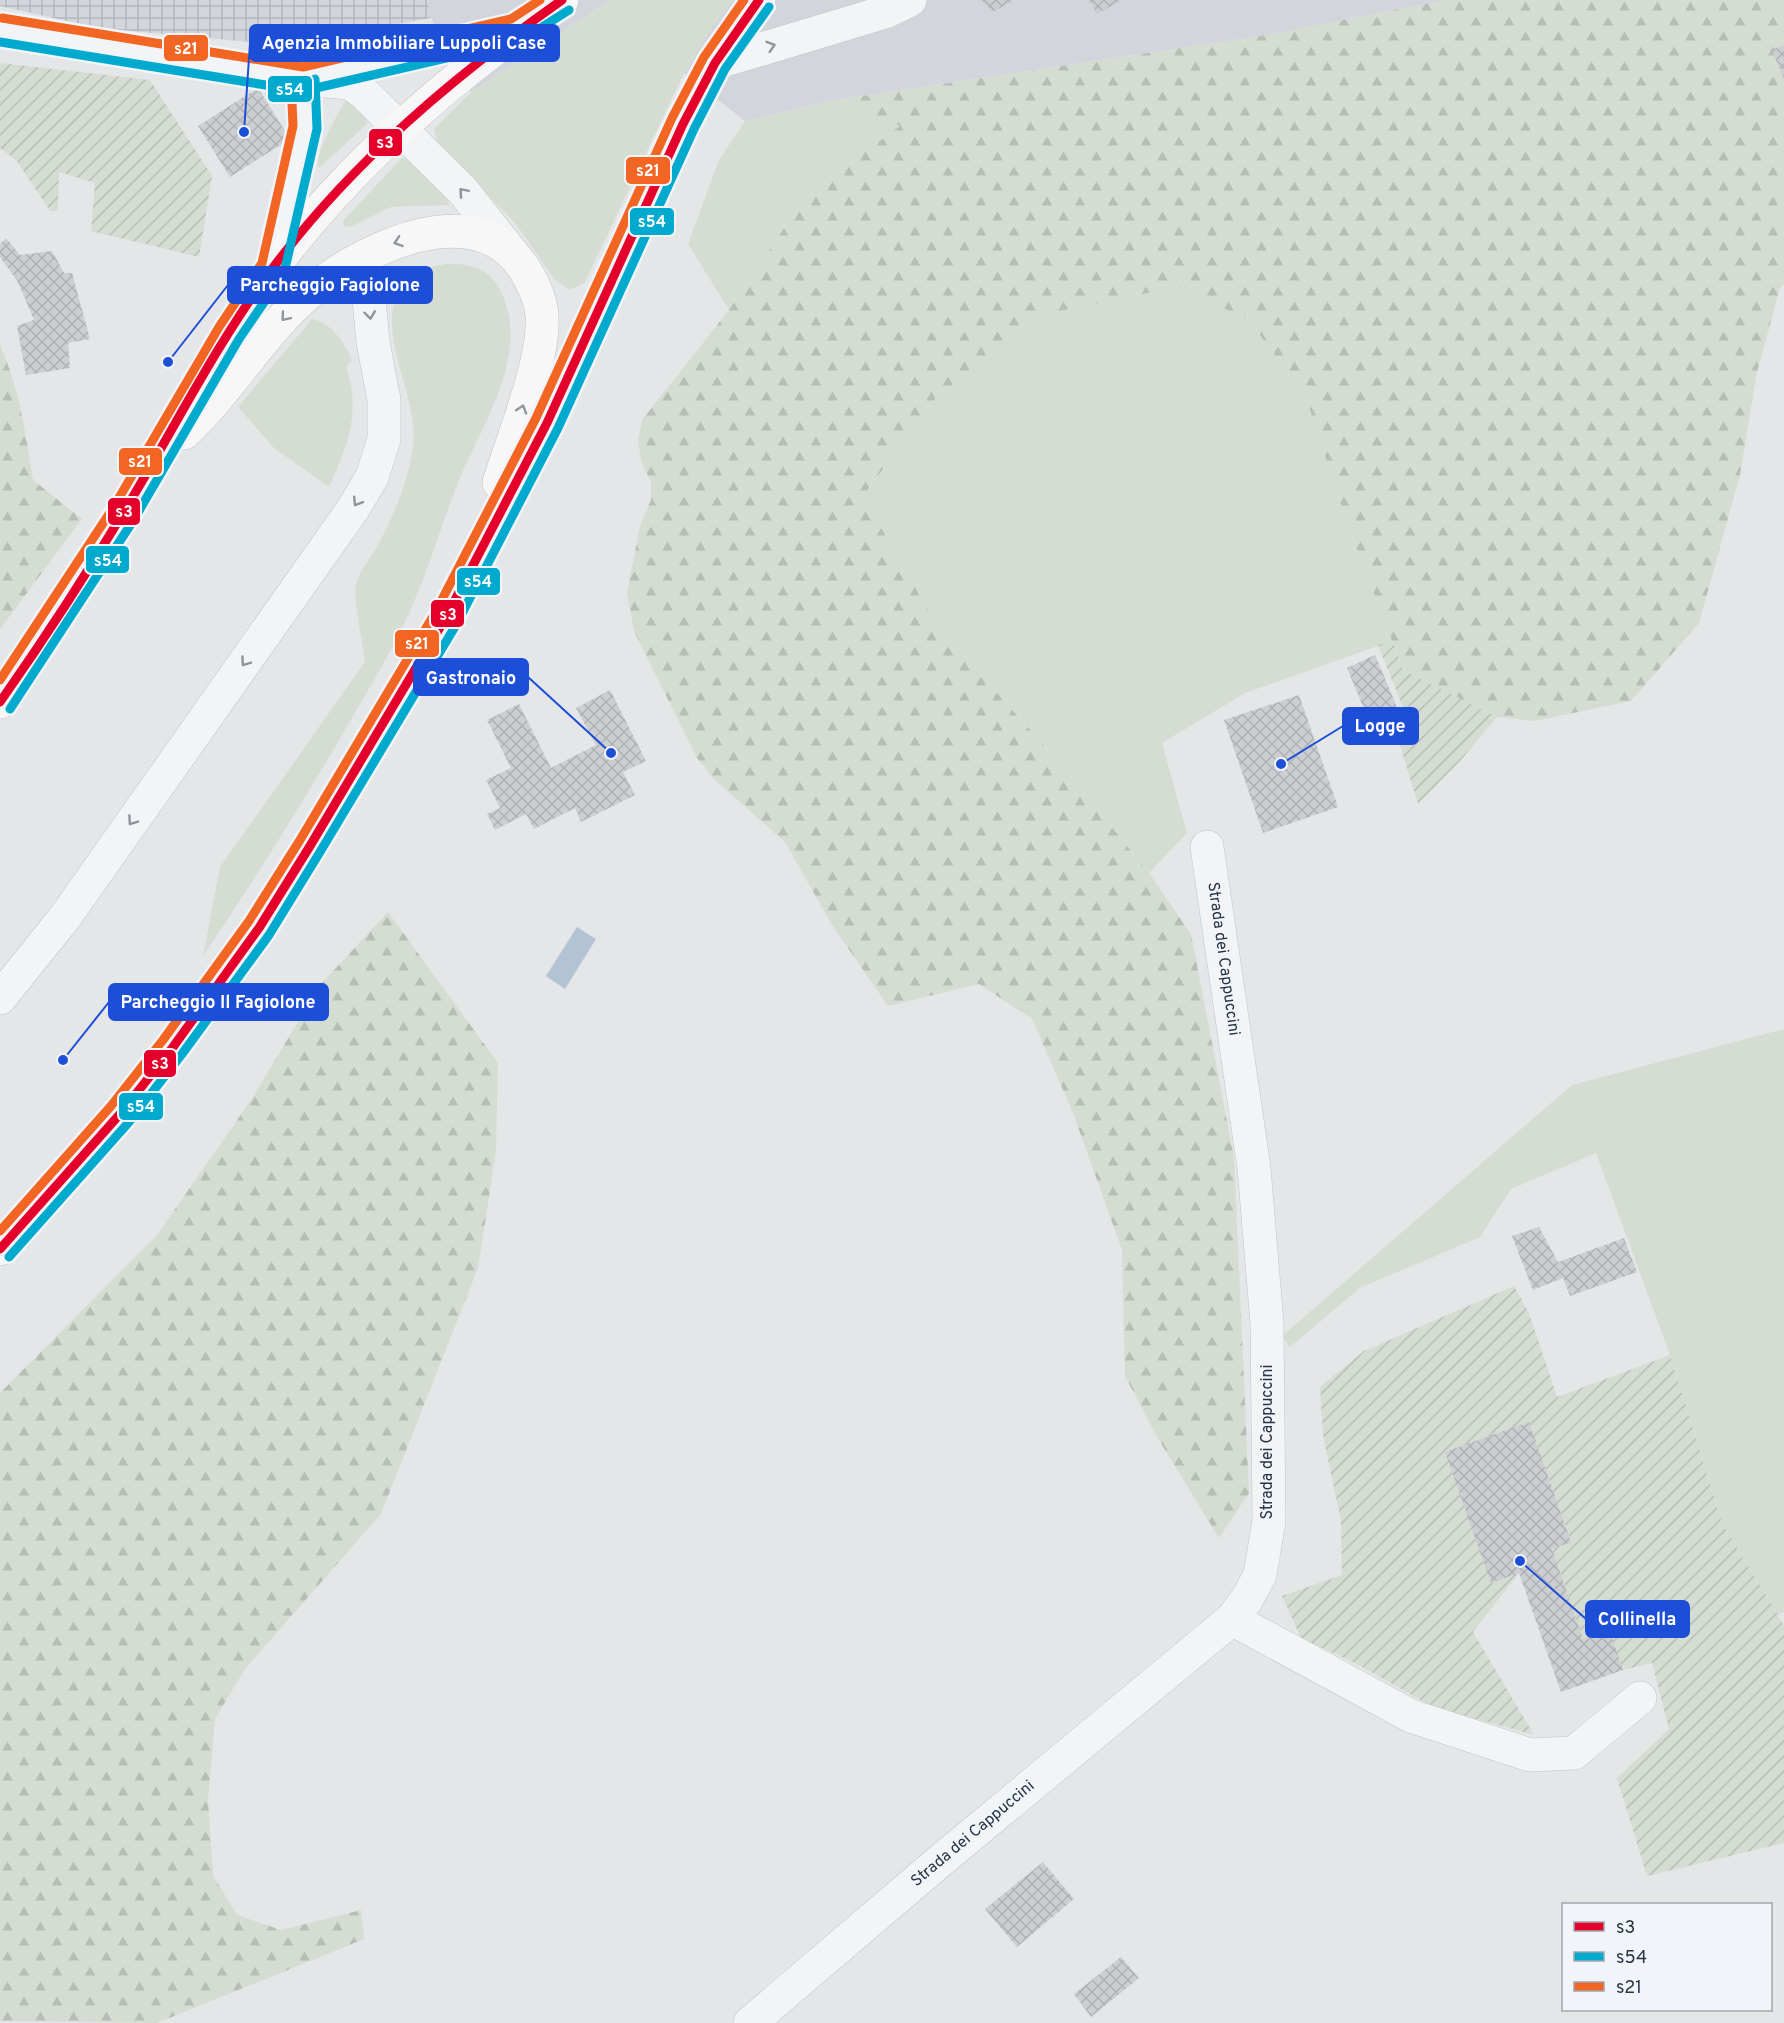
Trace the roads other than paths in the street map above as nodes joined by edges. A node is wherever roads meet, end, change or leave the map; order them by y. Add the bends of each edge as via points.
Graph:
1 (562, 0) edge
2 (759, 0) edge
3 (910, 0) edge
4 (0, 30) edge
5 (516, 30) junction
6 (715, 63) junction
7 (303, 79) junction
8 (399, 127) junction
9 (513, 254) junction
10 (365, 256) junction
11 (273, 268) junction
12 (155, 460) junction
13 (473, 565) junction
14 (0, 702) edge
15 (1207, 847) dead end
16 (0, 998) edge
17 (0, 1249) edge
18 (1232, 1619) junction
19 (1640, 1698) dead end
20 (750, 2023) edge

1 - 5 main road
2 - 6 main road
6 -> 3 street via 885,12
4 - 7 street
5 - 7 street
5 - 8 main road
6 - 13 main road via 652,187 547,423
7 - 8 street via 350,83
7 - 11 street via 305,128
9 -> 8 street via 463,191
8 - 11 main road via 333,196
9 -> 10 main road via 484,237 447,231 419,235
13 -> 9 main road via 540,341 539,301 528,274
10 -> 12 main road via 317,286 297,304 206,413
10 -> 16 street via 385,418 384,439 372,477 65,917
11 - 12 main road via 229,333
12 - 14 main road
13 - 17 main road via 259,928 120,1114
15 - 18 street, Strada dei Cappuccini via 1254,1168 1267,1323 1269,1521 1260,1575
18 - 19 street via 1411,1716 1530,1755 1574,1753
18 - 20 street, Strada dei Cappuccini

